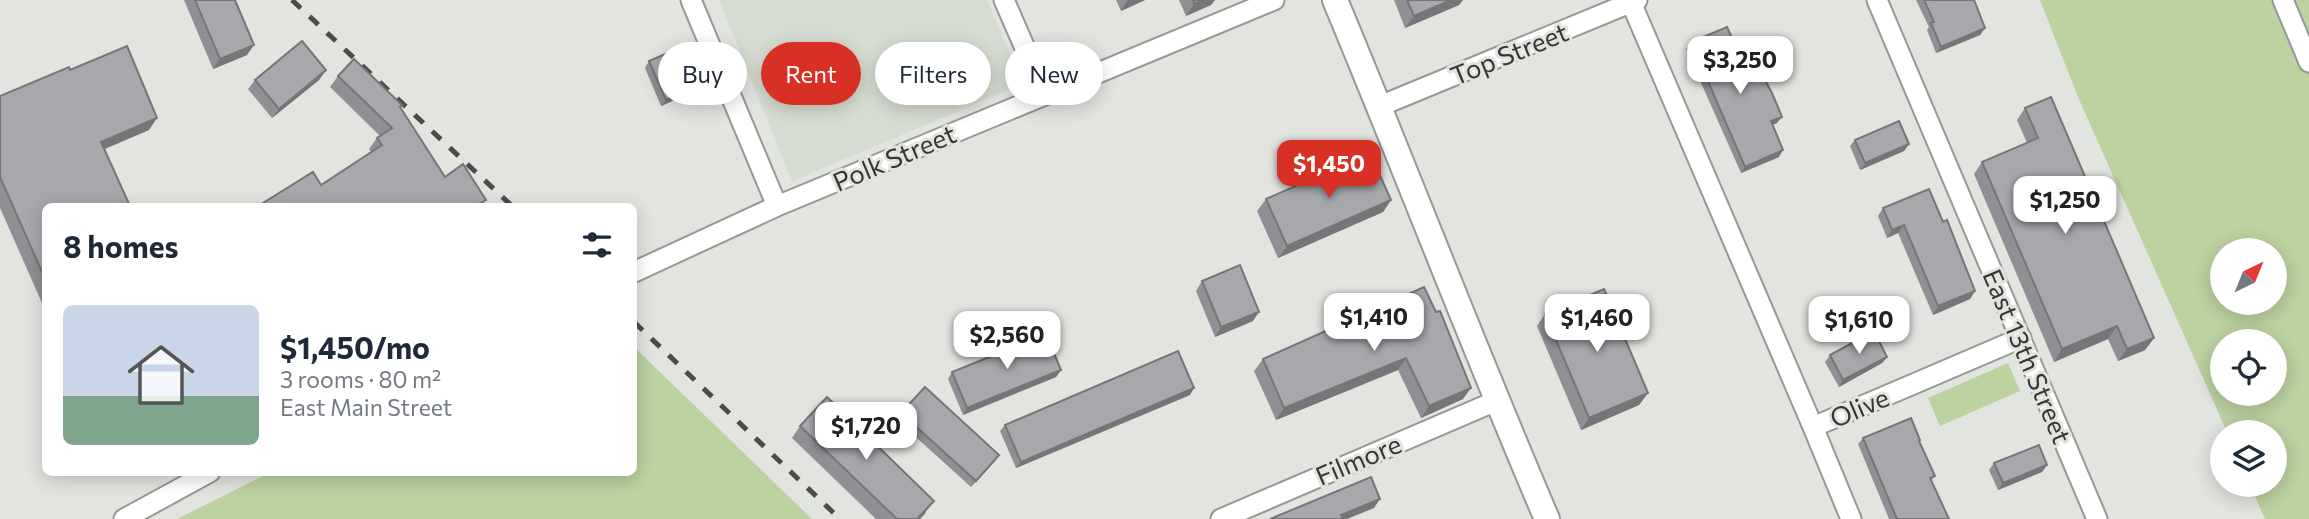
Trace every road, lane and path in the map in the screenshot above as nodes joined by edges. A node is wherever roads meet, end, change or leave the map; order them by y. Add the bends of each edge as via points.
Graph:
1 (691, 0) edge
2 (1004, 0) edge
3 (1275, 0) edge
4 (1335, 0) edge
5 (1877, 0) edge
6 (2283, 0) edge
7 (1633, 1) edge
8 (1022, 42) edge
9 (2309, 62) edge
10 (1103, 70) edge
11 (1019, 105) edge
12 (1380, 106) junction
13 (777, 206) junction
14 (637, 271) edge
15 (2021, 338) junction
16 (1496, 401) junction
17 (1814, 427) junction
18 (203, 476) edge
19 (124, 519) edge
20 (1220, 519) edge
21 (1547, 519) edge
22 (1851, 519) edge
23 (2097, 519) edge

1 - 13 street
2 - 8 street
3 - 10 street, Polk Street
4 - 12 main road
5 - 15 street, East 13th Street
6 - 9 street
7 - 12 street, Top Street
7 - 17 street
11 - 13 street, Polk Street
12 - 16 main road
13 - 14 street, Polk Street
15 - 17 street, Olive
15 - 23 street, East 13th Street
16 - 20 street, Filmore
16 - 21 main road
17 - 22 street
18 - 19 street

